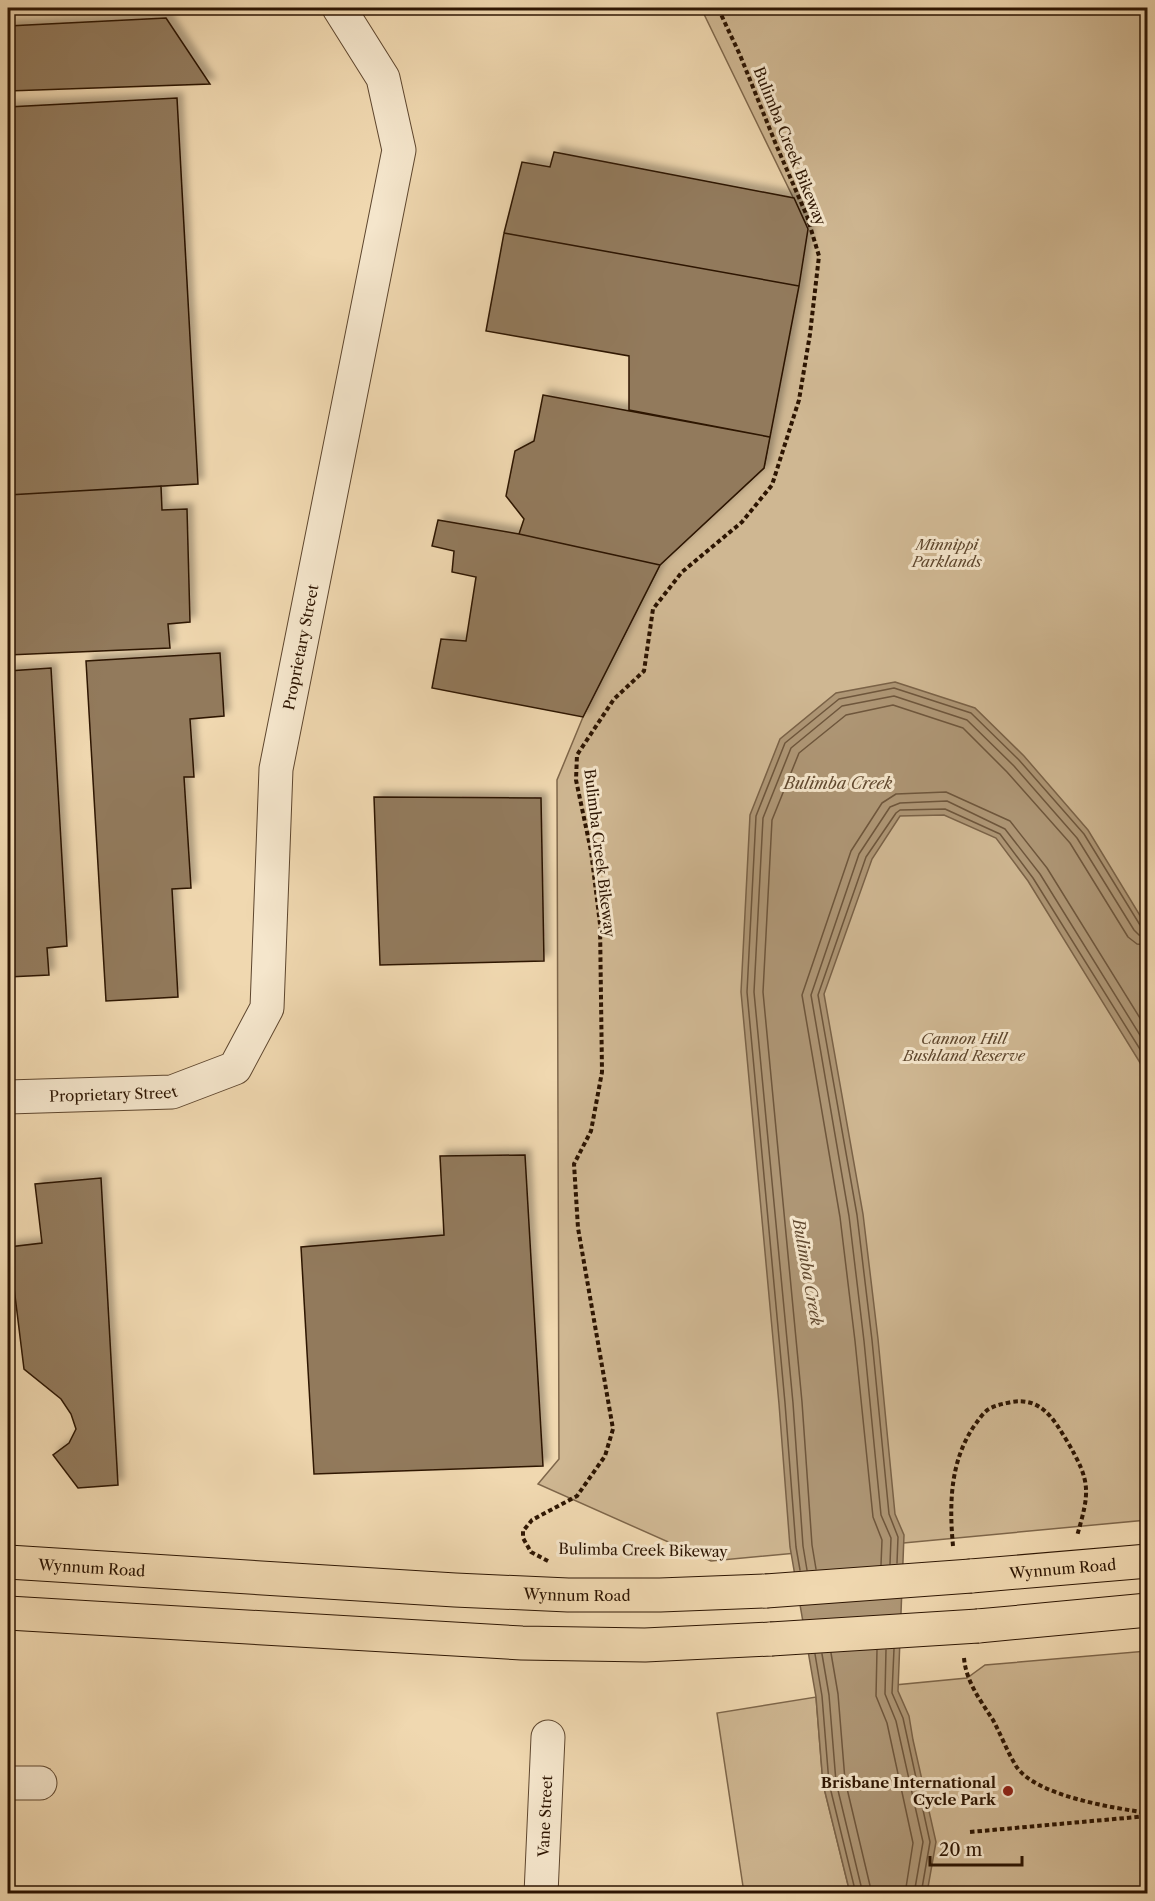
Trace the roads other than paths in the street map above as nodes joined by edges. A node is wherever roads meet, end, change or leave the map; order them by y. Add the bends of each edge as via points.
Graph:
1 (339, 8) edge
2 (8, 1097) edge
3 (1148, 1561) edge
4 (8, 1562) edge
5 (1148, 1610) edge
6 (8, 1613) edge
7 (548, 1737) dead end
8 (8, 1783) edge
9 (40, 1783) dead end
10 (541, 1893) edge

1 - 2 street, Proprietary Street via 383,78 399,150 276,768 267,1008 235,1068 172,1092
3 - 4 main road, Wynnum Road, bridge via 766,1592 660,1595 455,1590
5 - 6 main road, bridge via 978,1626 645,1645 522,1643
7 - 10 street, Vane Street
8 - 9 street

